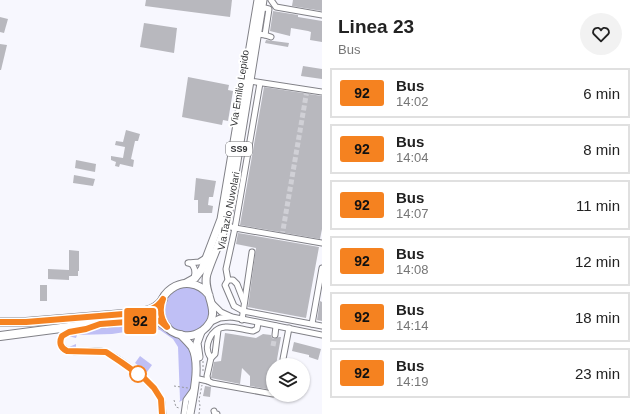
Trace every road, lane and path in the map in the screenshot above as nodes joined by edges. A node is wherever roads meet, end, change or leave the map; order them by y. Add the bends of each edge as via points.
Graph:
1 (258, 0) edge
2 (263, 0) edge
3 (271, 0) edge
4 (266, 9) junction
5 (281, 11) dead end
6 (322, 15) edge
7 (250, 81) junction
8 (260, 82) junction
9 (322, 92) edge
10 (226, 223) junction
11 (235, 228) junction
12 (322, 243) edge
13 (209, 252) junction
14 (252, 252) dead end
15 (322, 268) edge
16 (193, 279) junction
17 (228, 280) junction
18 (186, 283) junction
19 (209, 295) junction
20 (320, 297) edge
21 (163, 299) junction
22 (244, 302) junction
23 (212, 303) junction
24 (243, 311) junction
25 (232, 317) junction
26 (242, 320) junction
27 (0, 322) edge
28 (209, 323) junction
29 (258, 323) junction
30 (100, 324) junction
31 (312, 324) junction
32 (276, 326) junction
33 (322, 326) edge
34 (167, 327) junction
35 (289, 328) junction
36 (218, 330) junction
37 (201, 332) junction
38 (181, 335) junction
39 (275, 335) tunnel mouth
40 (322, 335) edge
41 (0, 336) edge
42 (211, 358) junction
43 (284, 358) edge
44 (199, 379) junction
45 (208, 381) junction
46 (174, 386) dead end
47 (194, 390) junction
48 (266, 393) edge
49 (174, 400) dead end
50 (189, 413) edge
51 (162, 414) edge

1 - 13 main road, Via Emilio Lepido / SS9 via 223,212
2 - 4 main road, Via Emilio Lepido / SS9
3 - 6 street via 276,7
4 - 5 street
4 - 7 main road, Via Emilio Lepido / SS9 via 265,35
7 - 8 street
7 - 10 main road, Via Emilio Lepido / SS9
8 - 9 street
8 - 11 street, Via Tazio Nuvolari
10 - 11 street
10 - 19 main road, Via Emilio Lepido / SS9 via 206,276
11 - 12 street
11 - 17 street, Via Tazio Nuvolari via 226,269
13 - 16 main road, Via Emilio Lepido / SS9 via 200,272
13 - 16 street via 200,261 188,263 195,269
14 - 22 street
15 - 20 street
16 - 18 main road, Via Emilio Lepido / SS9
17 - 22 street via 233,280 237,284
17 - 24 street, Via Tazio Nuvolari via 225,285 234,306
18 - 19 main road via 200,287
18 - 21 main road, SS9 via 171,288
19 - 23 main road, SS9
20 - 31 street
21 - 27 highway via 153,308 136,313
21 - 34 main road via 160,313
22 - 24 street
23 - 25 street via 221,312
23 - 28 main road, SS9
24 - 26 street
24 - 31 street
25 - 26 street
25 - 28 street
26 - 29 street
28 - 37 main road
29 - 32 street
29 - 36 street via 257,329 253,331 224,327
30 - 34 highway via 154,320
30 - 41 highway
30 - 51 street via 65,333 60,339 61,346 71,352 106,352 154,388 161,399
31 - 33 street
32 - 35 street
32 - 39 street
34 - 38 main road
35 - 40 street
35 - 43 street
36 - 42 street via 215,354
36 - 42 street via 208,342 207,349
37 - 38 main road
37 - 44 main road via 197,343
38 - 47 main road via 194,351
42 - 45 street
44 - 45 street
44 - 50 main road
45 - 48 street
46 - 47 path
47 - 50 main road
49 - 50 path via 176,407

